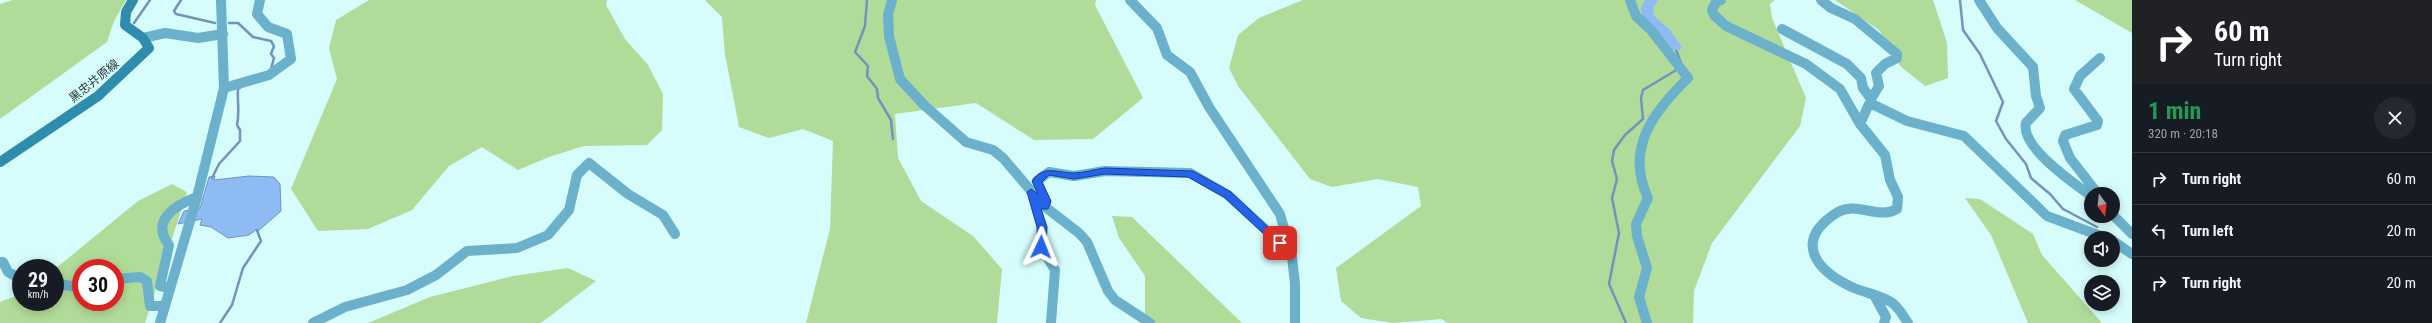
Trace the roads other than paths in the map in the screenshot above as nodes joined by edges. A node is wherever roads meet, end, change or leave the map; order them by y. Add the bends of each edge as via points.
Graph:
1 (133, 0) edge
2 (221, 0) edge
3 (260, 0) edge
4 (892, 0) edge
5 (1130, 0) edge
6 (1630, 0) edge
7 (1721, 0) edge
8 (1821, 0) edge
9 (1979, 0) edge
10 (1782, 29) dead end
11 (223, 34) junction
12 (143, 38) junction
13 (2100, 58) dead end
14 (224, 88) junction
15 (1872, 101) junction
16 (1860, 124) junction
17 (0, 162) edge
18 (2093, 187) edge
19 (2084, 190) edge
20 (1031, 192) junction
21 (197, 197) junction
22 (1044, 206) junction
23 (2120, 220) edge
24 (2120, 222) edge
25 (2123, 224) junction
26 (2087, 231) edge
27 (675, 234) dead end
28 (2132, 234) edge
29 (2120, 245) edge
30 (2131, 251) edge
31 (1291, 253) junction
32 (1, 263) edge
33 (12, 274) edge
34 (124, 278) edge
35 (170, 288) junction
36 (1874, 295) junction
37 (165, 306) junction
38 (160, 323) edge
39 (313, 323) edge
40 (1051, 323) edge
41 (1150, 323) edge
42 (1295, 323) edge
43 (1647, 323) edge
44 (1884, 323) edge
45 (1908, 323) edge

1 - 12 main road via 126,12 125,24
2 - 11 street
3 - 14 street via 257,14 268,27 287,34 291,59 280,71
4 - 20 street via 888,25 900,78 924,105 966,142 993,150 1003,158
5 - 31 street via 1157,28 1167,55 1182,63 1194,76 1208,107 1234,142 1282,217
6 - 43 street via 1636,16 1651,30 1688,78 1665,100 1638,155 1641,183 1648,198 1636,224 1647,268 1639,297
7 - 16 street via 1716,2 1712,10 1719,20 1738,32 1792,56 1821,74 1840,89
8 - 15 street via 1831,8 1855,19 1896,54 1897,58 1885,64 1876,73 1879,90
9 - 19 street via 1997,28 2033,67 2040,108 2038,113 2027,121 2025,133 2028,140 2042,156
10 - 15 street via 1847,64 1861,78 1863,88
11 - 12 street via 196,38 177,33 162,33
11 - 14 street
12 - 17 main road, 黒忠井原線 via 149,48 136,63 97,97
13 - 18 street via 2080,75 2074,84 2074,89 2098,121 2097,125 2071,132 2065,135 2063,140 2070,158
14 - 21 street
15 - 16 street
15 - 26 street via 1907,121 1964,136 2047,216
16 - 36 street via 1885,155 1898,205 1891,214 1882,215 1853,208 1839,212 1814,234 1812,243 1818,262 1829,274
20 - 22 street
20 - 40 street via 1042,227 1041,247 1055,270
21 - 35 street
21 - 35 street via 178,207 167,216 162,225 161,232 169,245 160,286
22 - 31 street via 1046,201 1037,181 1049,172 1074,176 1105,171 1190,174 1228,194
22 - 41 street via 1087,242 1108,291 1115,300
23 - 25 street
24 - 25 street
25 - 28 street
27 - 39 street via 670,221 661,212 634,197 590,163 577,175 569,210 548,235 517,248 468,251 436,275 407,290 345,307
29 - 30 street
31 - 42 street via 1296,291
32 - 33 street
34 - 37 street via 140,277 147,281 150,306
35 - 37 street
36 - 44 street via 1886,317
36 - 45 street via 1897,307
37 - 38 street

